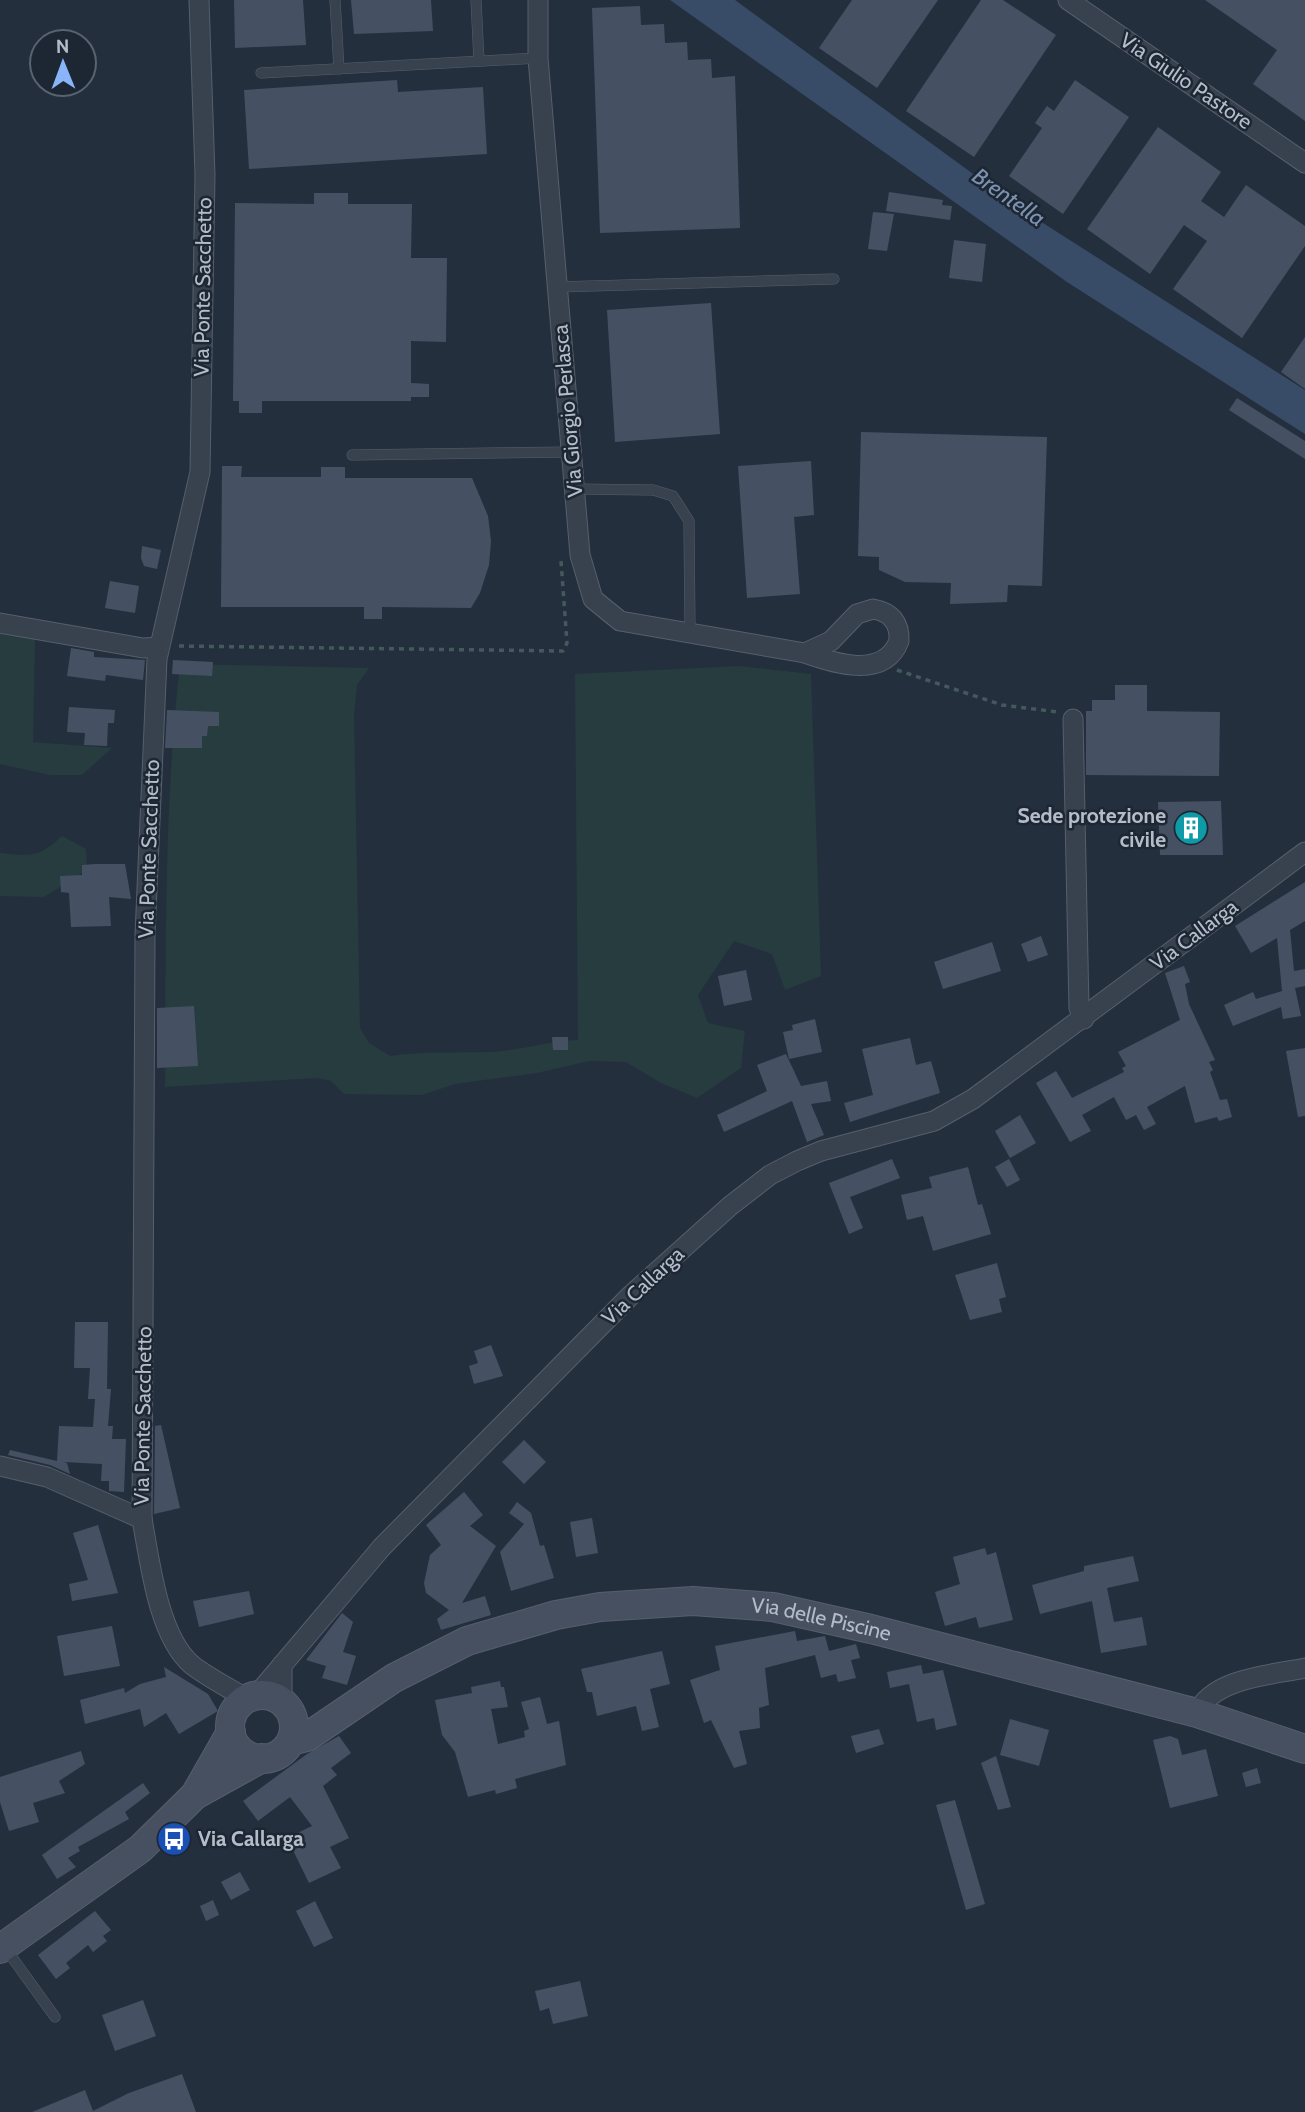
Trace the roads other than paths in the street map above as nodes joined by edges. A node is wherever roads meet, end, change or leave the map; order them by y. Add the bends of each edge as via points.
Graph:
1 (199, 0) edge
2 (335, 0) edge
3 (476, 0) edge
4 (538, 0) edge
5 (1068, 0) edge
6 (538, 58) junction
7 (479, 61) junction
8 (339, 69) junction
9 (261, 73) dead end
10 (1305, 163) edge
11 (834, 279) dead end
12 (557, 287) junction
13 (571, 452) junction
14 (352, 455) dead end
15 (574, 488) junction
16 (0, 623) edge
17 (690, 632) junction
18 (159, 647) junction
19 (804, 653) junction
20 (1073, 719) road end
21 (1305, 852) edge
22 (1084, 1019) junction
23 (0, 1466) edge
24 (142, 1519) junction
25 (1305, 1668) edge
26 (262, 1713) junction
27 (1196, 1713) junction
28 (1305, 1749) edge
29 (262, 1759) junction
30 (195, 1795) junction
31 (2, 1947) edge
32 (55, 2017) dead end

1 - 18 street, Via Ponte Sacchetto via 205,175 200,472
2 - 8 lane
3 - 7 lane
4 - 6 street, Via Giorgio Perlasca
5 - 10 street, Via Giulio Pastore
6 - 7 lane
6 - 12 street, Via Giorgio Perlasca
7 - 8 lane
8 - 9 lane
11 - 12 lane
12 - 13 street, Via Giorgio Perlasca
13 - 14 lane
13 - 15 street, Via Giorgio Perlasca
15 - 17 street, Via Giorgio Perlasca via 580,555 593,599 620,621
15 - 17 lane via 653,490 673,496 689,521
16 - 18 street
17 - 19 street, Via Giorgio Perlasca
18 - 24 street, Via Ponte Sacchetto via 145,935
19 - 19 street, Via Giorgio Perlasca via 831,641 857,614 873,609 888,613 899,634 892,654 859,666
20 - 22 street via 1079,1008
21 - 22 street, Via Callarga
22 - 26 street, Via Callarga via 973,1100 934,1121 821,1151 770,1175 730,1206 631,1295 382,1547 282,1665
23 - 24 street via 47,1477
24 - 26 street, Via Ponte Sacchetto via 173,1643 191,1664
25 - 27 street via 1230,1685 1201,1703
26 - 27 street, Via delle Piscine via 312,1715 345,1710 429,1658 509,1628 600,1607 693,1601 816,1615
26 - 29 street via 242,1751
26 - 29 street via 284,1751
26 - 30 street
27 - 28 street, Via delle Piscine
29 - 30 street
30 - 31 street via 140,1849
31 - 32 lane

